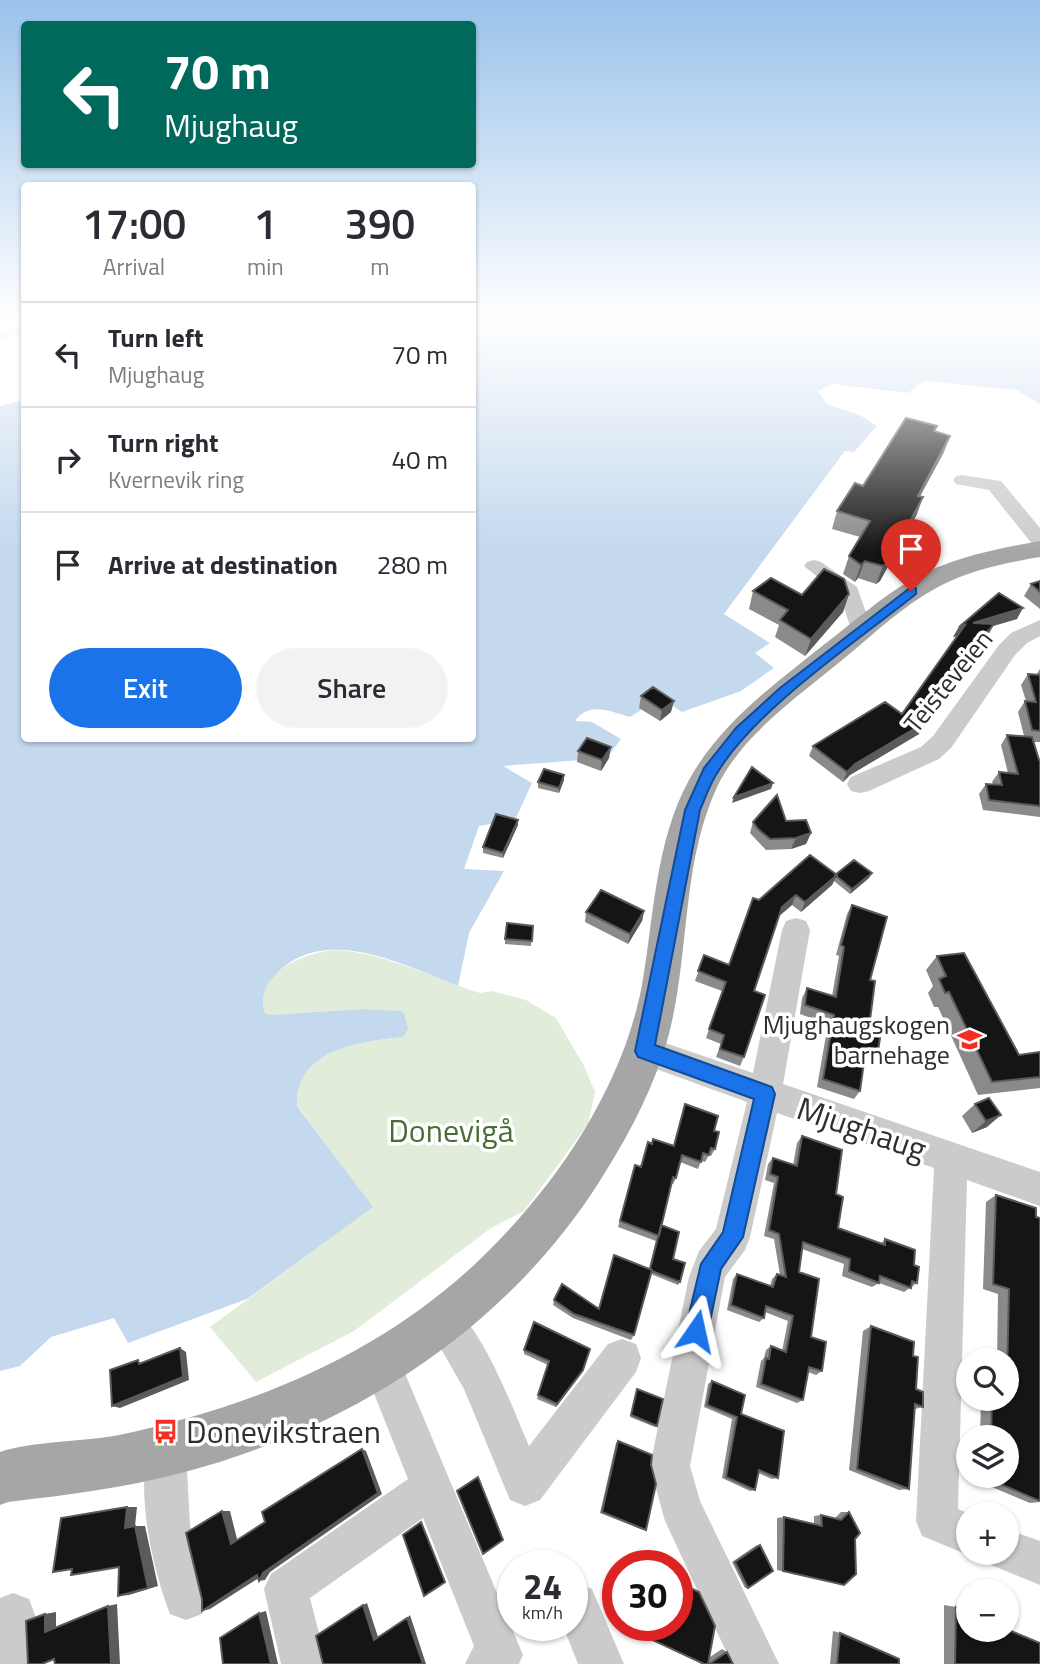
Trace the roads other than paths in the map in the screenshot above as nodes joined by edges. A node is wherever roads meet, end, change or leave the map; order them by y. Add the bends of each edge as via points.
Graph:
1 (962, 480) dead end
2 (1040, 541) edge
3 (1040, 549) edge
4 (814, 566) dead end
5 (865, 626) junction
6 (1040, 627) edge
7 (860, 784) dead end
8 (796, 930) dead end
9 (645, 1051) junction
10 (765, 1094) junction
11 (951, 1159) junction
12 (1040, 1189) edge
13 (444, 1321) junction
14 (622, 1358) dead end
15 (382, 1366) junction
16 (166, 1451) junction
17 (0, 1479) edge
18 (432, 1487) junction
19 (952, 1527) edge
20 (1019, 1555) edge
21 (1040, 1563) edge
22 (186, 1598) dead end
23 (13, 1615) dead end
24 (588, 1633) edge
25 (13, 1664) edge
26 (304, 1664) edge
27 (488, 1664) edge
28 (601, 1664) edge
29 (757, 1664) edge

1 - 2 street via 995,485
3 - 5 main road via 983,561 931,580
4 - 5 street via 850,592 858,621
5 - 9 main road via 757,716 709,772 686,832
6 - 7 street, Teisteveien via 1007,650 930,753
8 - 10 street
9 - 10 street, Mjughaug
9 - 13 main road via 622,1104 560,1203 492,1280
10 - 11 street, Mjughaug
10 - 29 street via 732,1237 707,1277 670,1466 680,1506
11 - 12 street, Mjughaug
11 - 19 street
13 - 14 street via 478,1375 525,1485
13 - 15 main road
15 - 16 main road via 252,1426
15 - 18 street
16 - 17 main road via 67,1472
16 - 22 street via 164,1479 175,1565
18 - 26 street via 286,1589
18 - 27 street via 500,1655
20 - 21 street
23 - 25 street
24 - 28 street

